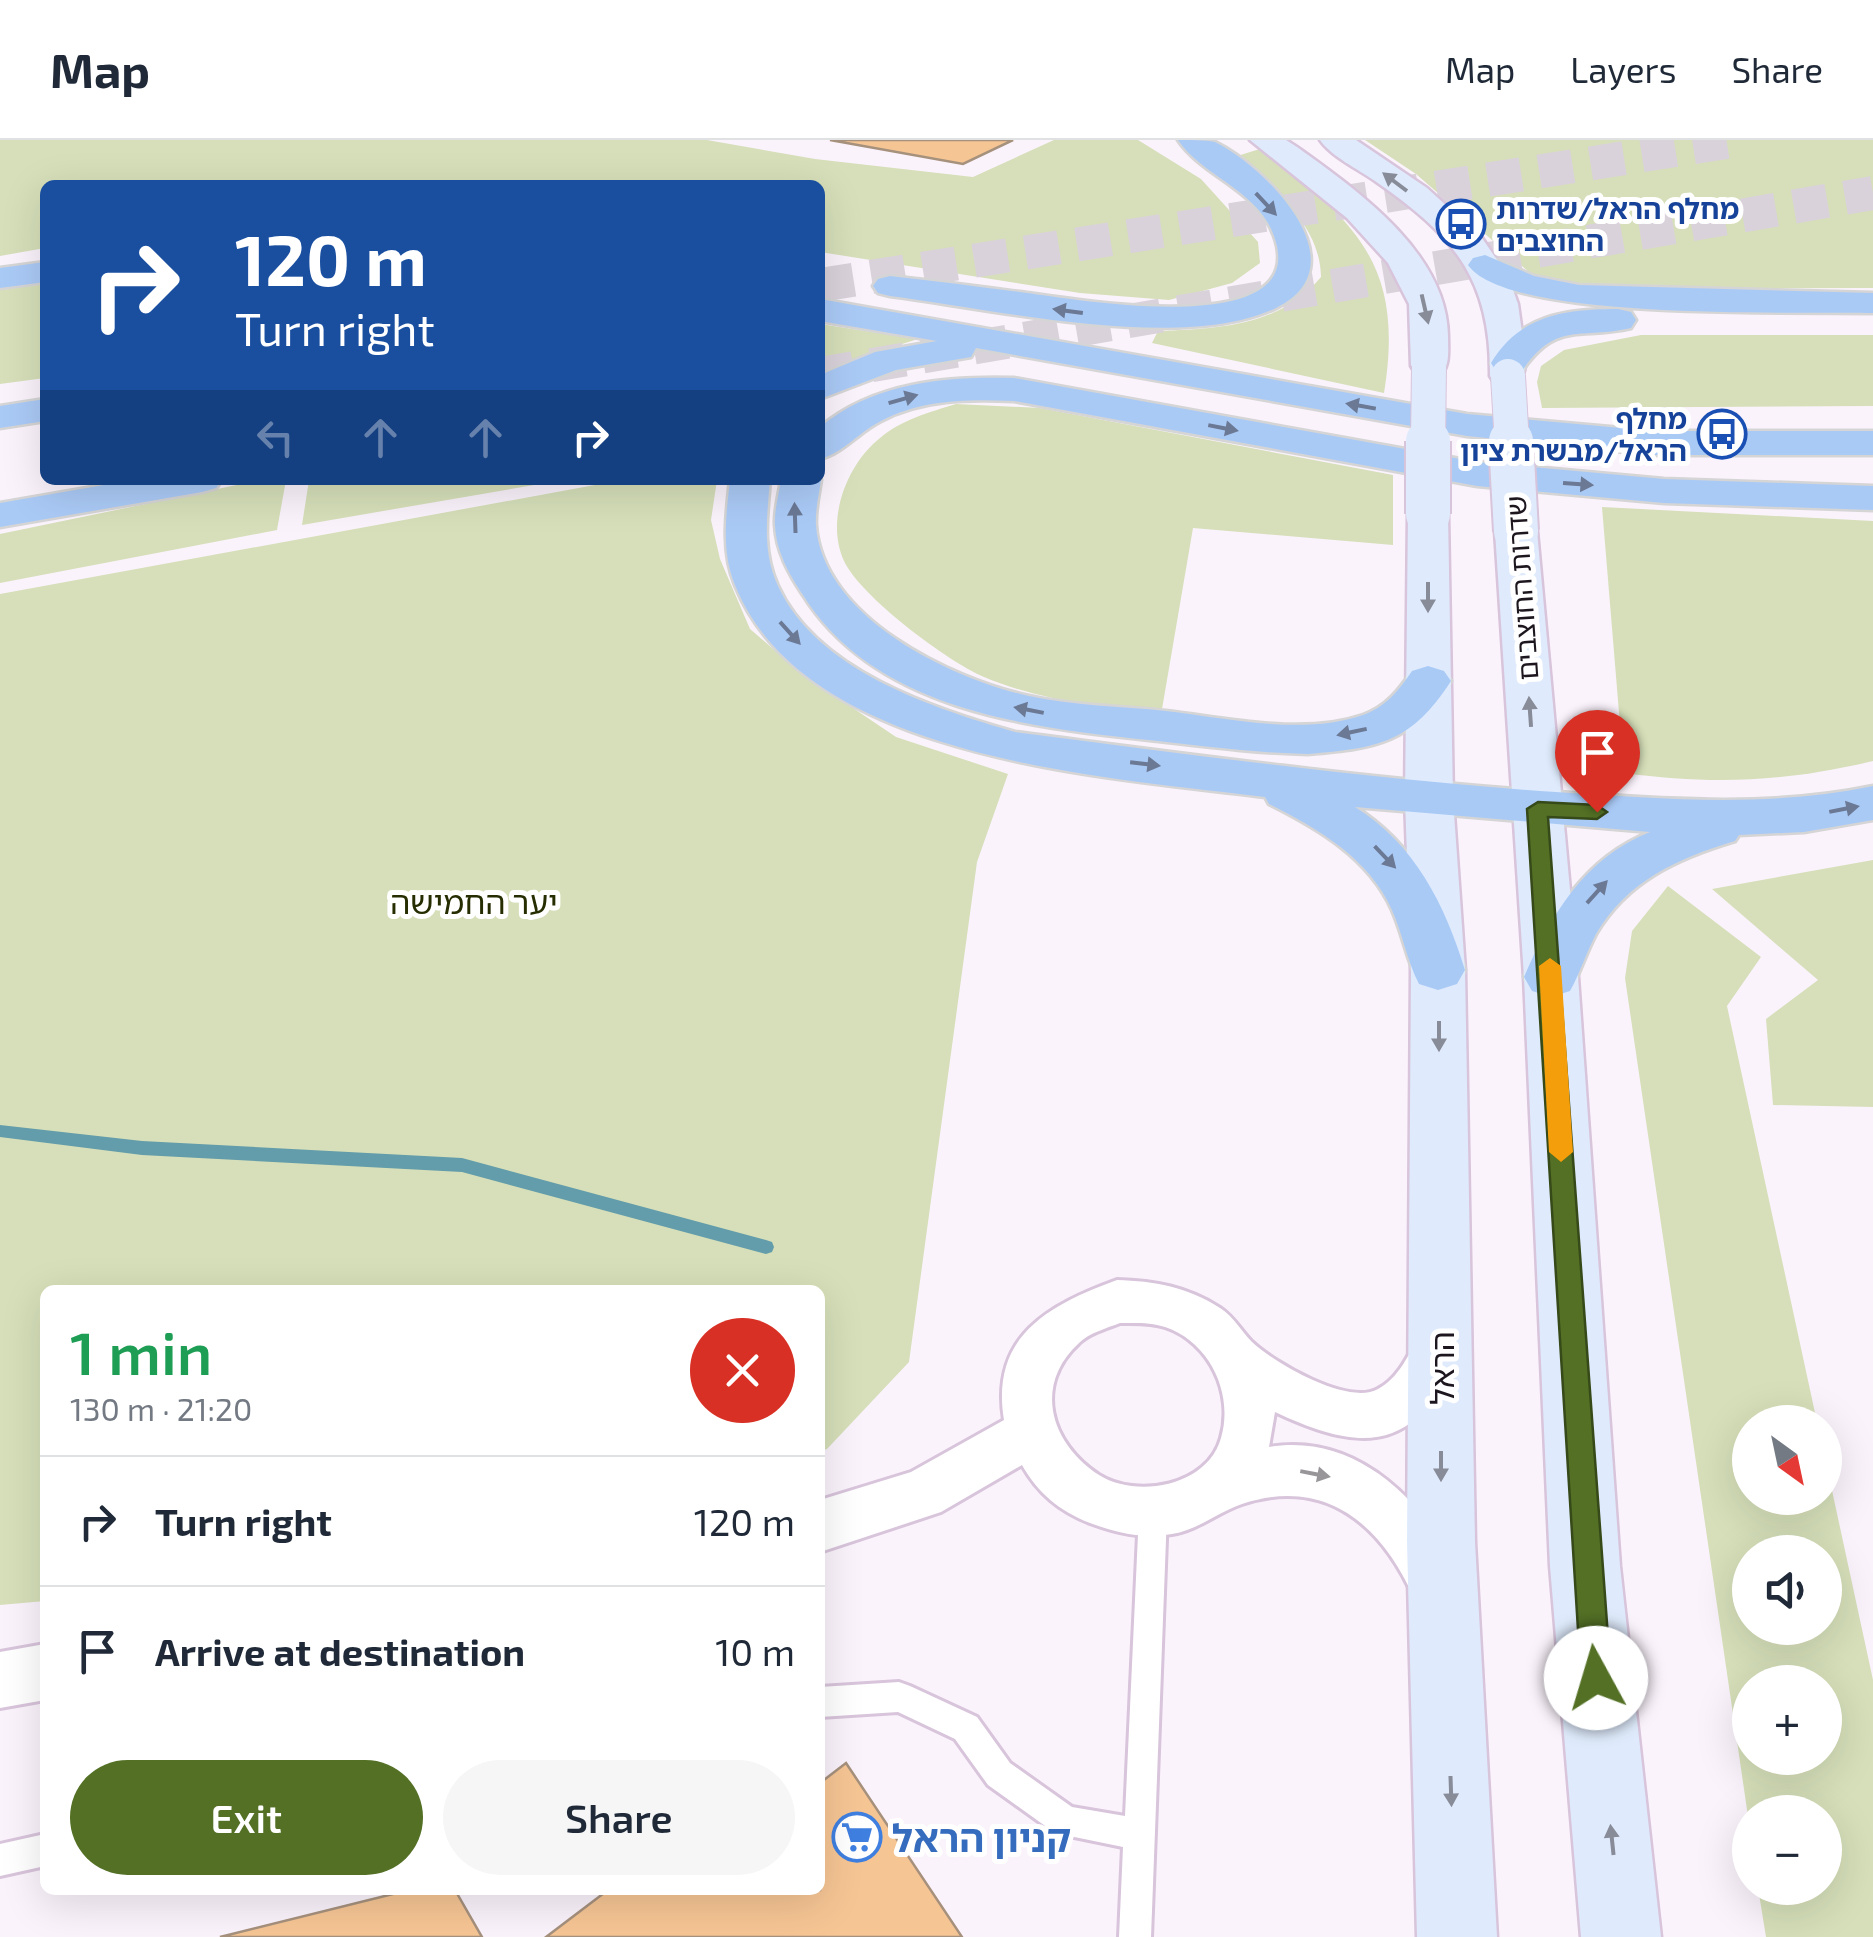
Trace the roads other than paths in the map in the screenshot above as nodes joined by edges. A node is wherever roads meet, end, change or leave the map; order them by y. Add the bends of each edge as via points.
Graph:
1 (1193, 140) edge
2 (1265, 140) edge
3 (1336, 140) edge
4 (1485, 265) junction
5 (40, 273) edge
6 (0, 278) edge
7 (857, 282) dead end
8 (1873, 302) edge
9 (825, 311) edge
10 (1873, 324) edge
11 (1056, 352) junction
12 (1508, 370) junction
13 (825, 386) edge
14 (40, 411) edge
15 (0, 417) edge
16 (825, 443) edge
17 (1873, 443) edge
18 (173, 485) edge
19 (749, 485) edge
20 (798, 485) edge
21 (1873, 498) edge
22 (0, 515) edge
23 (1428, 681) junction
24 (1241, 776) junction
25 (1429, 799) junction
26 (1873, 802) edge
27 (1538, 809) junction
28 (1780, 818) junction
29 (1438, 970) junction
30 (1551, 978) junction
31 (1441, 1340) junction
32 (1237, 1359) junction
33 (1030, 1432) junction
34 (1220, 1486) junction
35 (1153, 1513) junction
36 (825, 1524) edge
37 (1444, 1609) junction
38 (40, 1673) edge
39 (0, 1680) edge
40 (825, 1702) edge
41 (1140, 1834) junction
42 (40, 1851) edge
43 (0, 1860) edge
44 (1135, 1937) edge
45 (1457, 1937) edge
46 (1621, 1937) edge

1 -> 7 highway via 1233,169 1298,245 1291,286 1267,301 1161,320
2 -> 23 main road, bridge via 1353,208 1398,256 1426,304
4 -> 3 main road, שדרות החוצבים via 1442,220
4 - 8 highway via 1524,284 1579,295
4 - 12 main road, שדרות החוצבים via 1501,308
5 - 6 highway
9 - 11 highway
10 - 12 highway via 1571,321 1530,336
11 - 13 highway via 918,353
17 -> 11 highway via 1655,444 1467,425
27 -> 12 main road, שדרות החוצבים, bridge
14 - 15 highway
16 -> 21 highway via 852,420 894,400 1003,388 1537,481 1752,497
18 - 22 highway
19 -> 24 highway via 744,552 760,594 802,646 881,703 1014,748
23 -> 20 highway via 1417,702 1382,724 1304,739 1032,712 987,700 906,665 831,605 804,564 795,534
23 - 25 main road
24 - 25 highway
24 -> 29 highway via 1310,803 1379,850 1412,892
25 - 27 highway
25 - 29 main road, הראל
28 -> 26 highway
27 - 28 highway
27 - 30 main road
30 -> 28 highway via 1583,908 1630,863 1709,831
29 -> 31 main road, הראל
46 -> 30 main road via 1585,1566
31 - 32 street via 1424,1383 1400,1406 1357,1418 1287,1396
31 -> 37 main road, הראל
32 - 33 street via 1186,1312 1135,1302 1085,1309 1040,1344 1028,1369
32 - 34 street via 1250,1392 1252,1426 1243,1458
33 - 35 street via 1048,1465 1077,1492 1114,1508
33 - 36 street via 922,1494
34 - 35 street via 1190,1505
34 -> 37 street via 1279,1470 1312,1472 1348,1485 1409,1534
35 - 41 lane
37 -> 45 main road, הראל
38 - 39 street
40 - 41 lane via 899,1698 966,1728 999,1774 1066,1822
41 - 44 lane
42 - 43 lane

